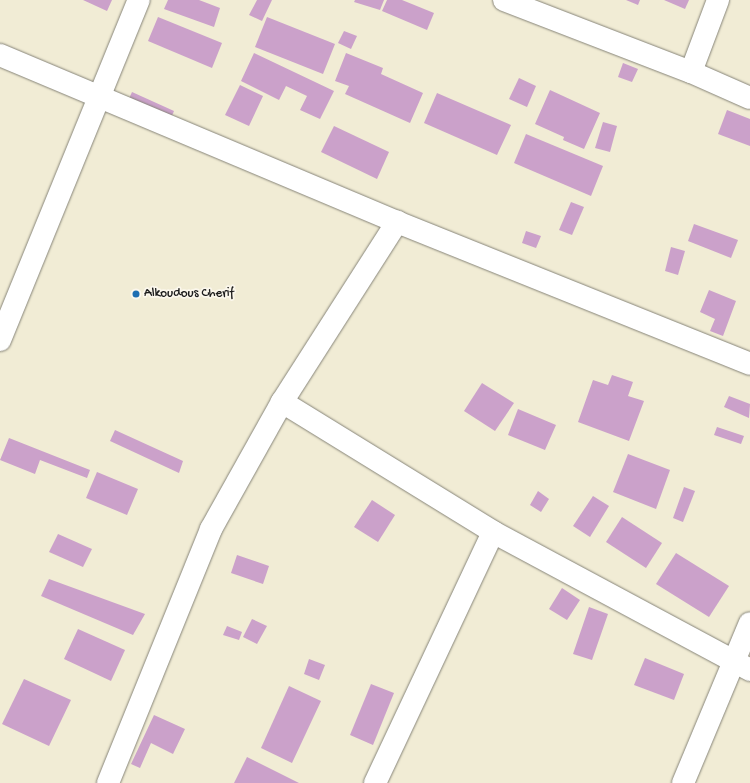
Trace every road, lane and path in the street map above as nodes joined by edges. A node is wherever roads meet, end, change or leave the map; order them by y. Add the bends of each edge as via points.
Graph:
1 (139, 0) edge
2 (504, 0) edge
3 (718, 0) edge
4 (0, 55) edge
5 (691, 72) junction
6 (99, 95) junction
7 (750, 98) edge
8 (397, 222) junction
9 (0, 340) edge
10 (750, 364) edge
11 (282, 402) junction
12 (493, 532) junction
13 (750, 623) edge
14 (741, 666) edge
15 (108, 783) edge
16 (375, 783) edge
17 (683, 783) edge

1 - 6 street
2 - 5 street
3 - 5 street
4 - 6 street
5 - 7 street
6 - 8 street
6 - 9 street
8 - 10 street
8 - 11 street
11 - 12 street
11 - 15 street via 211,529
12 - 14 street
12 - 16 street
13 - 14 street
14 - 17 street

